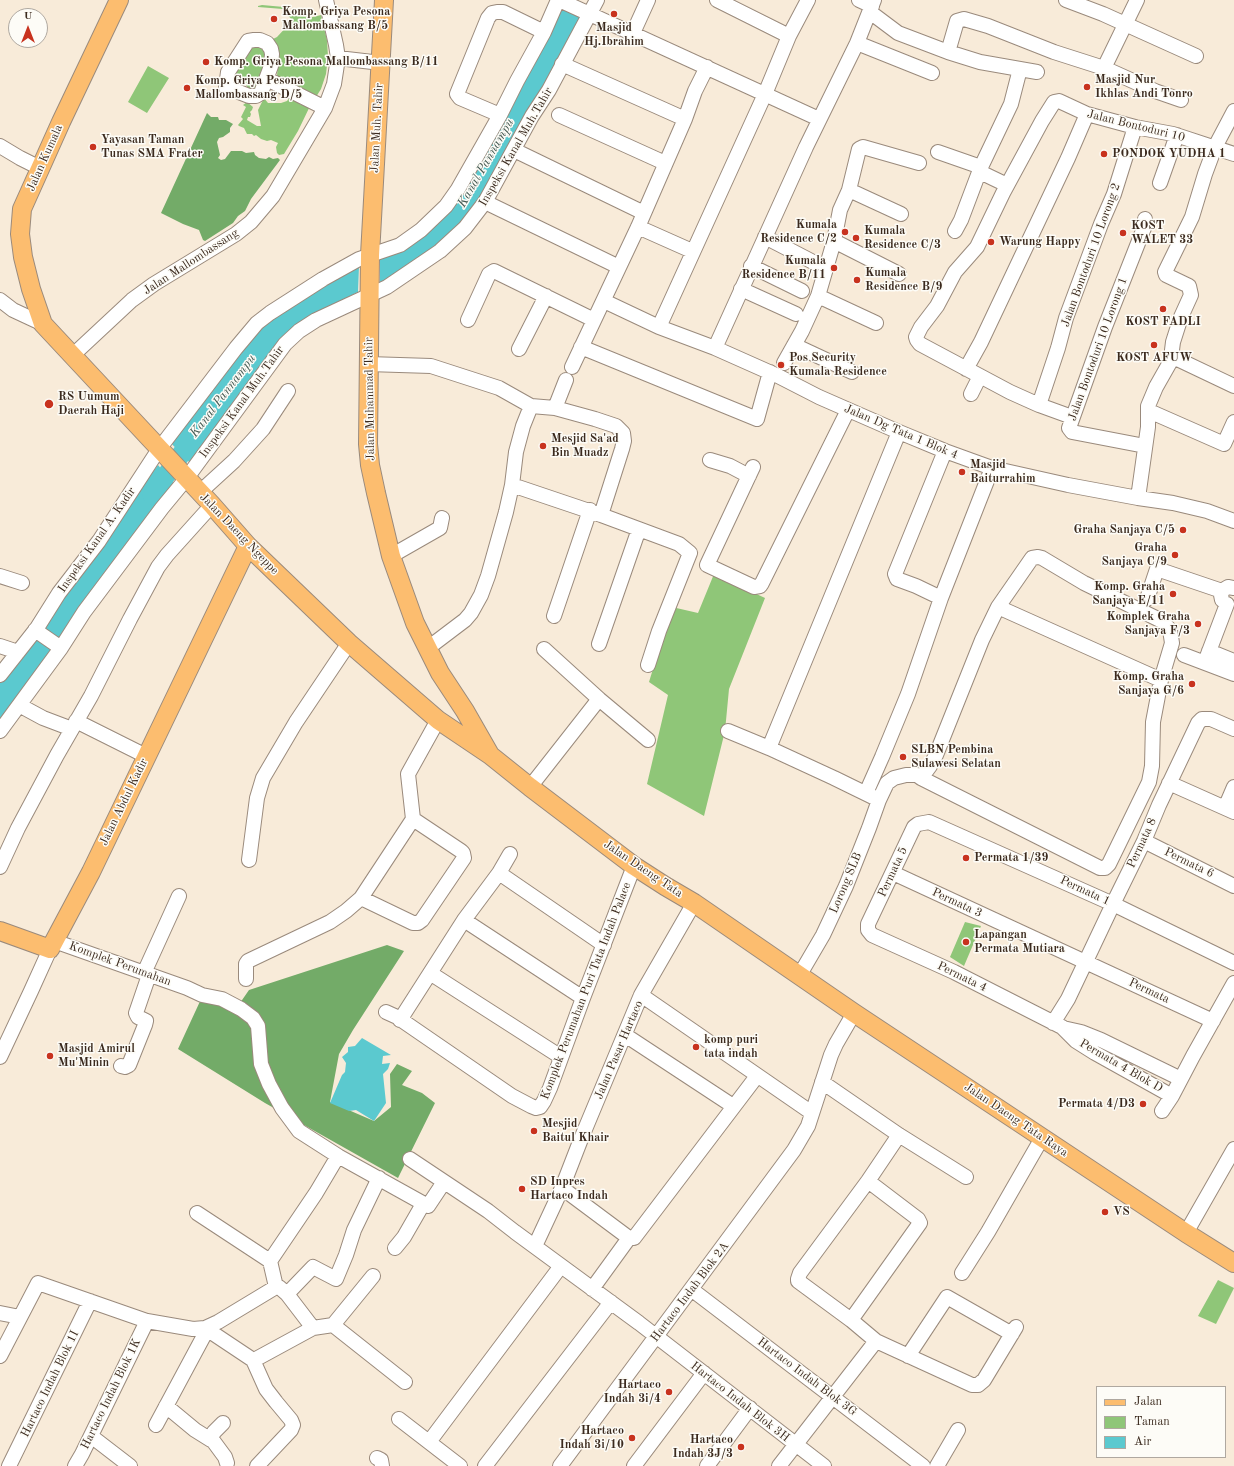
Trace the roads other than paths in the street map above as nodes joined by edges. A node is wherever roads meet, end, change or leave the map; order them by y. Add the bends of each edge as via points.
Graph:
1 (119, 0) edge
2 (326, 0) edge
3 (384, 0) edge
4 (597, 0) edge
5 (648, 0) edge
6 (717, 0) edge
7 (808, 0) edge
8 (859, 0) edge
9 (1066, 0) edge
10 (1137, 0) edge
11 (561, 1) edge
12 (872, 6) edge
13 (588, 12) junction
14 (1126, 24) junction
15 (544, 32) junction
16 (633, 33) junction
17 (788, 36) junction
18 (857, 43) junction
19 (948, 52) junction
20 (1196, 56) dead end
21 (338, 58) junction
22 (381, 63) junction
23 (562, 64) junction
24 (707, 67) junction
25 (1104, 68) junction
26 (1020, 69) junction
27 (1036, 72) dead end
28 (932, 73) dead end
29 (266, 79) dead end
30 (765, 94) junction
31 (1181, 100) dead end
32 (325, 108) junction
33 (1234, 111) edge
34 (1087, 114) junction
35 (500, 115) junction
36 (559, 115) dead end
37 (685, 119) junction
38 (819, 119) junction
39 (1135, 127) junction
40 (1177, 135) junction
41 (0, 146) edge
42 (1215, 147) junction
43 (514, 150) junction
44 (938, 152) dead end
45 (1234, 154) edge
46 (665, 164) junction
47 (918, 164) dead end
48 (40, 168) junction
49 (980, 169) junction
50 (1160, 183) dead end
51 (1007, 185) junction
52 (849, 190) junction
53 (485, 202) junction
54 (644, 213) junction
55 (901, 214) dead end
56 (1146, 219) dead end
57 (638, 227) junction
58 (955, 231) dead end
59 (765, 237) junction
60 (834, 241) junction
61 (692, 251) junction
62 (816, 263) dead end
63 (751, 266) junction
64 (619, 267) junction
65 (899, 274) dead end
66 (369, 276) junction
67 (741, 289) junction
68 (802, 291) dead end
69 (546, 296) junction
70 (818, 296) junction
71 (0, 300) edge
72 (604, 301) junction
73 (796, 314) dead end
74 (468, 320) dead end
75 (594, 320) junction
76 (876, 322) dead end
77 (43, 324) junction
78 (659, 327) junction
79 (794, 346) junction
80 (582, 347) junction
81 (715, 348) junction
82 (519, 349) dead end
83 (73, 355) junction
84 (1173, 357) junction
85 (368, 364) junction
86 (572, 367) dead end
87 (778, 370) junction
88 (966, 370) junction
89 (852, 372) dead end
90 (980, 376) junction
91 (566, 380) dead end
92 (1234, 386) edge
93 (288, 391) dead end
94 (971, 394) dead end
95 (531, 406) junction
96 (1039, 406) junction
97 (554, 408) junction
98 (848, 410) junction
99 (1149, 411) junction
100 (1072, 418) junction
101 (1234, 422) edge
102 (899, 432) junction
103 (1146, 446) junction
104 (946, 451) junction
105 (161, 452) junction
106 (710, 460) dead end
107 (992, 468) junction
108 (185, 478) junction
109 (512, 485) junction
110 (1138, 498) junction
111 (206, 499) junction
112 (595, 513) junction
113 (442, 518) dead end
114 (1234, 521) edge
115 (639, 529) junction
116 (248, 546) junction
117 (391, 556) junction
118 (0, 576) edge
119 (22, 583) dead end
120 (1231, 593) edge
121 (941, 598) junction
122 (1147, 599) dead end
123 (998, 608) junction
124 (554, 616) dead end
125 (35, 630) junction
126 (349, 644) junction
127 (599, 644) dead end
128 (0, 646) edge
129 (61, 648) junction
130 (428, 648) junction
131 (544, 649) dead end
132 (18, 652) junction
133 (1184, 655) dead end
134 (1207, 657) junction
135 (1234, 661) edge
136 (648, 665) dead end
137 (1136, 669) junction
138 (1234, 674) edge
139 (0, 675) edge
140 (1162, 680) junction
141 (599, 699) junction
142 (1158, 700) junction
143 (19, 705) junction
144 (438, 720) junction
145 (74, 725) junction
146 (1234, 729) edge
147 (0, 731) edge
148 (728, 731) dead end
149 (648, 740) dead end
150 (769, 748) junction
151 (490, 755) junction
152 (146, 756) junction
153 (921, 778) junction
154 (1169, 783) junction
155 (530, 787) junction
156 (1234, 787) edge
157 (866, 793) junction
158 (879, 800) junction
159 (1229, 810) edge
160 (413, 819) junction
161 (934, 823) joint
162 (1144, 841) junction
163 (510, 854) dead end
164 (250, 860) dead end
165 (634, 866) junction
166 (0, 867) edge
167 (498, 873) junction
168 (893, 873) junction
169 (1234, 886) edge
170 (179, 896) dead end
171 (361, 898) junction
172 (694, 903) junction
173 (1113, 904) junction
174 (464, 920) junction
175 (0, 930) edge
176 (872, 935) joint
177 (52, 945) junction
178 (604, 946) junction
179 (1085, 962) junction
180 (1234, 963) edge
181 (430, 973) junction
182 (146, 974) junction
183 (800, 976) junction
184 (246, 980) dead end
185 (1234, 984) edge
186 (642, 995) junction
187 (583, 998) junction
188 (386, 1012) dead end
189 (854, 1013) junction
190 (400, 1020) junction
191 (1213, 1020) junction
192 (1055, 1024) junction
193 (625, 1035) junction
194 (0, 1057) edge
195 (561, 1057) junction
196 (121, 1066) dead end
197 (757, 1076) junction
198 (1181, 1078) junction
199 (822, 1082) junction
200 (1172, 1096) junction
201 (733, 1106) junction
202 (1162, 1111) dead end
203 (812, 1114) junction
204 (899, 1135) junction
205 (1042, 1138) junction
206 (1234, 1149) edge
207 (338, 1156) junction
208 (410, 1159) dead end
209 (966, 1177) dead end
210 (379, 1178) junction
211 (868, 1181) junction
212 (444, 1182) junction
213 (562, 1188) junction
214 (424, 1204) junction
215 (197, 1213) dead end
216 (1186, 1234) junction
217 (629, 1238) junction
218 (534, 1245) junction
219 (395, 1248) dead end
220 (270, 1260) junction
221 (1234, 1263) edge
222 (561, 1266) junction
223 (962, 1273) dead end
224 (373, 1276) dead end
225 (592, 1289) junction
226 (691, 1289) junction
227 (282, 1291) junction
228 (90, 1301) junction
229 (611, 1302) junction
230 (0, 1313) edge
231 (20, 1317) junction
232 (851, 1320) junction
233 (147, 1321) junction
234 (333, 1325) junction
235 (313, 1328) junction
236 (206, 1329) junction
237 (656, 1337) junction
238 (876, 1341) junction
239 (0, 1356) edge
240 (908, 1356) junction
241 (252, 1360) junction
242 (704, 1373) junction
243 (405, 1382) dead end
244 (832, 1396) junction
245 (166, 1406) junction
246 (750, 1408) junction
247 (398, 1419) dead end
248 (222, 1423) dead end
249 (156, 1425) dead end
250 (958, 1430) dead end
251 (91, 1436) junction
252 (211, 1440) junction
253 (429, 1442) junction
254 (795, 1444) junction
255 (227, 1465) edge
256 (9, 1466) edge
257 (75, 1466) edge
258 (130, 1466) edge
259 (257, 1466) edge
260 (460, 1466) edge
261 (485, 1466) edge
262 (560, 1466) edge
263 (634, 1466) edge
264 (706, 1466) edge
265 (779, 1466) edge
266 (824, 1466) edge
267 (923, 1466) edge
268 (937, 1466) edge

1 - 48 main road, Jalan Kumala
2 - 21 street, Jalan Mallombassang
3 - 22 main road, Jalan Muh. Tahir
4 - 13 street, Inspeksi Kanal Muh.Tahir
5 - 16 street
6 - 17 street
7 - 17 street
8 - 12 street
9 - 14 street
10 - 14 street
11 - 13 street
11 - 15 street, Inspeksi Kanal Muh.Tahir
12 - 18 street
12 - 19 street via 898,33
13 - 16 street
13 - 23 street, Inspeksi Kanal Muh.Tahir
14 - 20 street
14 - 25 street
15 - 35 street, Inspeksi Kanal Muh.Tahir
15 - 35 street via 503,12 492,13 488,18 456,94
16 - 24 street
17 - 30 street
18 - 28 street
18 - 38 street
19 - 25 street via 957,21 964,19
19 - 26 street via 980,62
21 - 22 street
21 - 32 street, Jalan Mallombassang via 334,84
22 - 66 main road, Jalan Muh. Tahir
23 - 37 street
23 - 43 street, Inspeksi Kanal Muh.Tahir
24 - 30 street
24 - 37 street
25 - 31 street
26 - 27 street
26 - 49 street via 1007,113
29 - 32 street
30 - 38 street
30 - 61 street
32 - 83 street, Jalan Mallombassang via 273,196 251,222 132,300
33 - 42 street
34 - 39 street, Jalan Bontoduri 10
34 - 51 street, Jalan Bontoduri 10 via 1060,101 1054,102
34 - 88 street
35 - 66 street, Inspeksi Kanal Muh.Tahir via 446,206 421,230 400,245
36 - 46 street
37 - 46 street
38 - 59 street
39 - 40 street, Jalan Bontoduri 10
39 - 96 street, Jalan Bontoduri 10 Lorong 2 via 1114,194 1066,318
40 - 42 street, Jalan Bontoduri 10
40 - 50 street
41 - 48 street
42 - 45 street, Jalan Bontoduri 10
42 - 84 street via 1192,217 1165,272 1166,275 1189,286 1191,290 1173,342
43 - 53 street, Inspeksi Kanal Muh.Tahir
43 - 54 street
44 - 49 street
46 - 54 street
47 - 52 street via 863,147 859,149
48 - 77 main road, Jalan Kumala via 22,209 20,234 31,289
49 - 51 street
49 - 58 street
51 - 88 street via 977,247 955,272 937,306 916,337 924,346
52 - 55 street
52 - 60 street via 840,210
53 - 64 street
53 - 66 street, Inspeksi Kanal Muh.Tahir via 465,228 440,251 387,287
54 - 57 street
56 - 100 street, Jalan Bontoduri 10 Lorong 1
57 - 61 street
57 - 64 street
59 - 62 street
59 - 63 street
60 - 65 street
60 - 70 street
61 - 78 street
63 - 67 street
63 - 68 street
64 - 72 street
66 - 85 main road, Jalan Muhammad Tahir
66 - 105 street, Inspeksi Kanal Muh.Tahir via 323,279 257,323
66 - 108 street, Inspeksi Kanal Muh.Tahir via 285,344
67 - 73 street
67 - 81 street
69 - 74 street via 497,272 492,272
69 - 75 street
69 - 82 street
70 - 76 street
70 - 79 street
71 - 77 street, Jalan Daeng Ngeppe via 13,310
72 - 75 street
72 - 78 street, Jalan Dg Tata 1 Blok 4
75 - 80 street
77 - 83 main road, Jalan Daeng Ngeppe
78 - 81 street, Jalan Dg Tata 1 Blok 4
79 - 87 street
79 - 89 street
80 - 86 street
80 - 87 street via 757,418
81 - 87 street, Jalan Dg Tata 1 Blok 4 via 739,359
83 - 105 main road, Jalan Daeng Ngeppe
84 - 92 street
84 - 99 street via 1150,398
85 - 95 street via 431,366 498,388
85 - 117 main road, Jalan Muhammad Tahir via 370,465
87 - 98 street, Jalan Dg Tata 1 Blok 4 via 819,397
88 - 90 street
90 - 94 street
90 - 96 street
91 - 97 street
93 - 111 street via 264,429 234,461
95 - 97 street
95 - 109 street via 516,452
96 - 100 street
97 - 112 street via 616,426 623,433 622,449
98 - 102 street, Jalan Dg Tata 1 Blok 4
98 - 106 street via 760,586 754,587 707,565 751,471
99 - 101 street via 1222,448
99 - 103 street
100 - 103 street, Jalan Bontoduri 10 Lorong 1 via 1069,428 1072,432
102 - 104 street, Jalan Dg Tata 1 Blok 4
102 - 150 street
103 - 110 street
104 - 107 street, Jalan Dg Tata 1 Blok 4
104 - 121 street via 895,574 897,579
105 - 108 main road, Jalan Daeng Ngeppe
105 - 125 street, Inspeksi Kanal A. Kadir
107 - 110 street, Jalan Dg Tata 1 Blok 4
107 - 121 street
108 - 111 main road, Jalan Daeng Ngeppe
108 - 129 street via 84,612
109 - 112 street
109 - 130 street via 488,576 475,605 459,626
110 - 114 street, Jalan Dg Tata 1 Blok 4 via 1173,503
111 - 116 main road, Jalan Daeng Ngeppe
111 - 145 street via 158,567
112 - 115 street
112 - 124 street
113 - 117 street via 440,528
115 - 127 street
115 - 136 street via 679,544 690,553
116 - 126 main road, Jalan Daeng Ngeppe
116 - 152 main road, Jalan Abdul Kadir
117 - 130 main road, Jalan Muhammad Tahir via 415,623
118 - 119 street
120 - 122 street via 1157,569
120 - 134 street
121 - 157 street via 908,694
123 - 137 street
123 - 140 street via 1029,561 1035,557 1042,558 1084,583 1162,621 1167,626 1172,643
123 - 153 street via 979,647 936,755
125 - 129 street
125 - 132 street, Inspeksi Kanal A. Kadir
126 - 144 main road, Jalan Daeng Ngeppe
126 - 164 street via 296,722 263,778 257,798
128 - 132 street
129 - 143 street
130 - 151 main road, Jalan Muhammad Tahir via 440,673 466,711
131 - 141 street
132 - 139 street, Inspeksi Kanal A. Kadir
133 - 134 street
134 - 135 street
134 - 138 street
137 - 140 street
137 - 142 street
140 - 142 street
141 - 149 street
141 - 155 street
142 - 153 street via 1153,722 1149,782 1105,868 1100,868
143 - 145 street via 43,718
143 - 147 street
144 - 151 main road, Jalan Daeng Ngeppe
144 - 160 street via 408,774
145 - 152 street
145 - 166 street
146 - 154 street, Permata 8 via 1211,719 1202,719
148 - 150 street
150 - 157 street
151 - 155 main road, Jalan Daeng Tata
152 - 177 main road, Jalan Abdul Kadir via 91,872
153 - 158 street, Lorong SLB via 906,775 894,778 887,783
154 - 159 street
154 - 162 street, Permata 8
155 - 165 main road, Jalan Daeng Tata
156 - 159 street
157 - 158 street
158 - 183 street, Lorong SLB via 843,893
160 - 171 street
160 - 171 street via 461,851 464,858 418,923
161 - 168 street, Permata 5 via 922,823 914,827
161 - 173 street, Permata 1
162 - 169 street, Permata 6
162 - 173 street, Permata 8
163 - 167 street
165 - 172 main road, Jalan Daeng Tata
165 - 178 street, Komplek Perumahan Puri Tata Indah Palace
167 - 174 street
167 - 178 street
168 - 176 street, Permata 5 via 868,924 868,930
168 - 179 street, Permata 3
170 - 182 street
171 - 184 street via 330,922 248,961
172 - 183 main road, Jalan Daeng Tata
172 - 186 street, Jalan Pasar Hartaco
173 - 179 street
173 - 180 street, Permata 1
174 - 181 street
174 - 187 street
175 - 177 main road
176 - 192 street, Permata 4 via 954,972
177 - 182 street, Komplek Perumahan
177 - 194 street, Jalan Abdul Kadir
178 - 187 street, Komplek Perumahan Puri Tata Indah Palace
179 - 191 street, Permata
179 - 192 street
181 - 190 street
181 - 195 street
182 - 196 street via 136,1013 146,1021 146,1025 129,1065
182 - 207 street, Komplek Perumahan via 202,995 222,999 241,1008 253,1018 258,1026 261,1064 282,1108 299,1131
183 - 189 main road, Jalan Daeng Tata Raya
185 - 191 street
186 - 193 street, Jalan Pasar Hartaco
186 - 197 street
187 - 195 street, Komplek Perumahan Puri Tata Indah Palace
188 - 190 street
189 - 199 street, Hartaco Indah Blok 2A via 836,1044
189 - 205 main road, Jalan Daeng Tata Raya
190 - 195 street, Komplek Perumahan Puri Tata Indah Palace via 512,1096 536,1108 544,1102
191 - 198 street
192 - 198 street via 1101,1040
192 - 200 street, Permata 4 Blok D via 1082,1045
193 - 201 street
193 - 213 street, Jalan Pasar Hartaco
197 - 201 street
197 - 203 street
198 - 200 street
199 - 203 street, Hartaco Indah Blok 2A
199 - 204 street
200 - 202 street
201 - 217 street via 635,1237
203 - 226 street, Hartaco Indah Blok 2A via 794,1150
204 - 209 street
204 - 211 street
205 - 216 main road, Jalan Daeng Tata Raya
205 - 223 street
206 - 216 street
207 - 210 street, Komplek Perumahan
207 - 220 street
208 - 212 street, Hartaco Indah Blok 3H
210 - 214 street, Komplek Perumahan
210 - 227 street via 354,1230 336,1279 313,1267
211 - 232 street via 920,1223
211 - 232 street via 798,1279 800,1284
212 - 214 street via 428,1206
212 - 218 street, Hartaco Indah Blok 3H
213 - 217 street
213 - 218 street, Jalan Pasar Hartaco
214 - 219 street
215 - 220 street
216 - 221 main road, Jalan Daeng Tata Raya
217 - 225 street
218 - 222 street, Hartaco Indah Blok 3H
220 - 227 street
222 - 225 street, Hartaco Indah Blok 3H
222 - 253 street
224 - 234 street
225 - 229 street, Hartaco Indah Blok 3H
226 - 237 street, Hartaco Indah Blok 2A
226 - 244 street, Hartaco Indah Blok 3G
227 - 235 street
227 - 236 street
228 - 231 street via 38,1282
228 - 233 street
228 - 256 street, Hartaco Indah Blok 1I
229 - 237 street, Hartaco Indah Blok 3H
229 - 261 street
230 - 231 street
231 - 239 street
232 - 238 street
233 - 236 street via 187,1329
233 - 251 street, Hartaco Indah Blok 1K
234 - 235 street
234 - 243 street
235 - 241 street
236 - 241 street
236 - 245 street
237 - 242 street, Hartaco Indah Blok 3H
237 - 262 street, Hartaco Indah Blok 2A
238 - 240 street
238 - 244 street
240 - 240 street via 972,1385 978,1385 984,1380 1014,1330 947,1297
241 - 259 street via 266,1389 292,1420 293,1425 292,1430
242 - 246 street, Hartaco Indah Blok 3H
242 - 263 street
244 - 254 street
244 - 267 street, Hartaco Indah Blok 3G
245 - 249 street
245 - 252 street
246 - 254 street, Hartaco Indah Blok 3H
246 - 264 street
247 - 253 street
248 - 252 street
250 - 268 street
251 - 257 street, Hartaco Indah Blok 1K
251 - 258 street
252 - 255 street via 225,1457
253 - 260 street
254 - 265 street
254 - 266 street, Hartaco Indah Blok 3H

